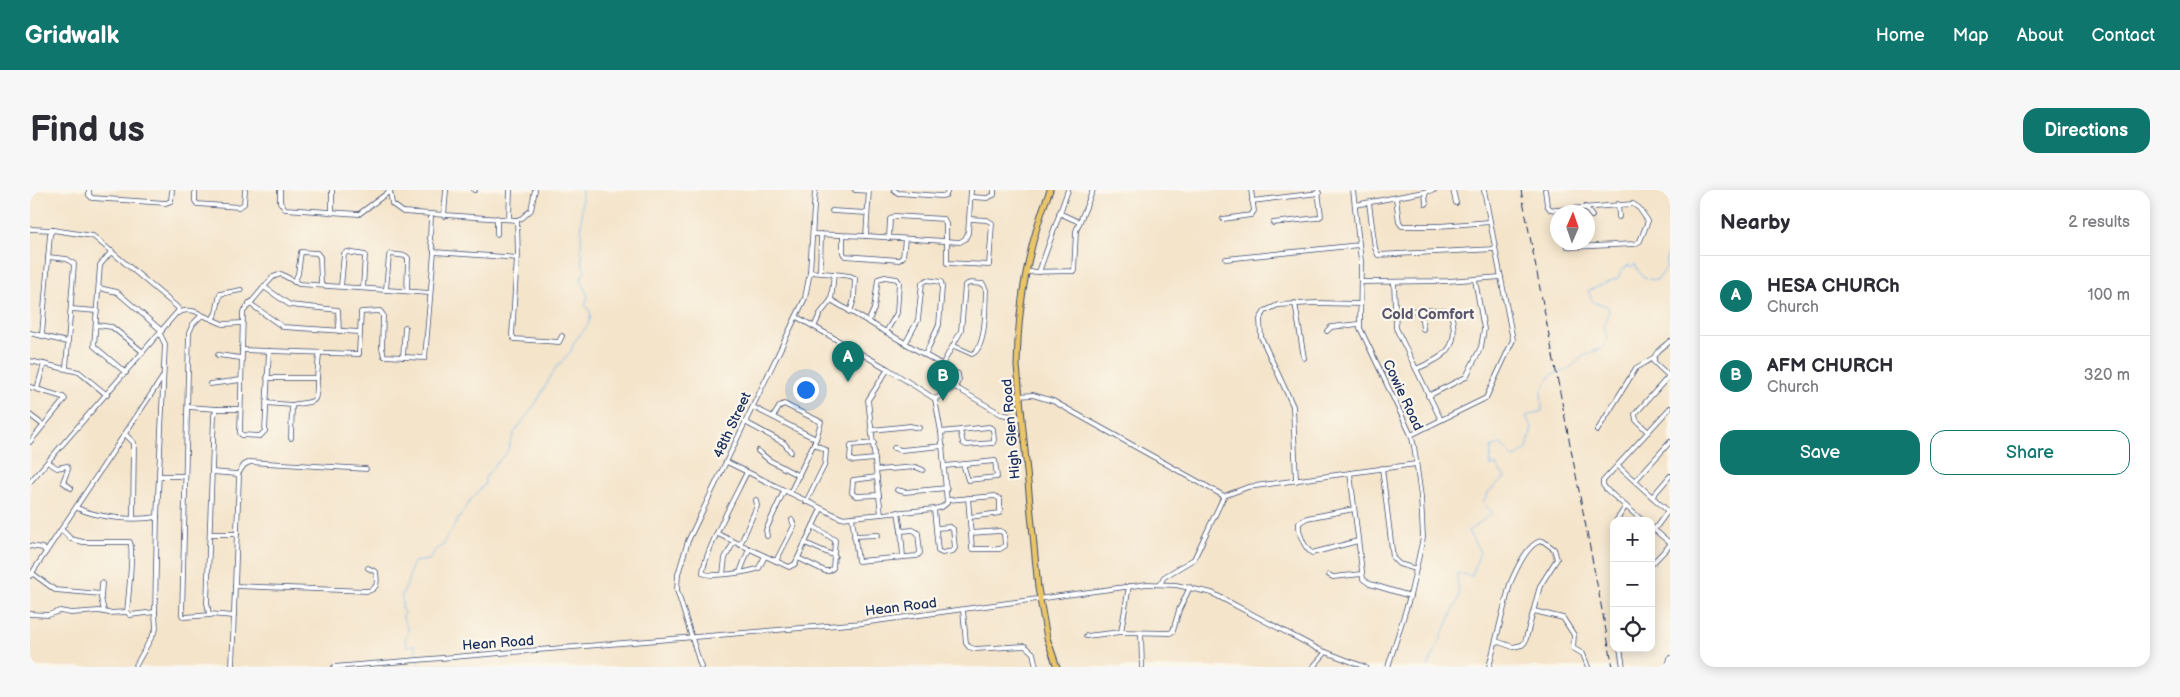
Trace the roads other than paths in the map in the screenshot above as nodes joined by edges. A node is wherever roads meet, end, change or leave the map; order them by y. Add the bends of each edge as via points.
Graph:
1 (89, 190) edge
2 (172, 190) edge
3 (194, 190) edge
4 (245, 190) edge
5 (280, 190) edge
6 (332, 190) edge
7 (446, 190) edge
8 (510, 190) edge
9 (534, 190) edge
10 (816, 190) edge
11 (856, 190) edge
12 (869, 190) edge
13 (894, 190) edge
14 (948, 190) edge
15 (970, 190) edge
16 (994, 190) edge
17 (1050, 190) edge
18 (1068, 190) edge
19 (1093, 190) edge
20 (1251, 190) edge
21 (1353, 190) edge
22 (1434, 190) edge
23 (1453, 190) edge
24 (1484, 190) edge
25 (1545, 190) edge
26 (390, 191) edge
27 (1319, 192) edge
28 (1425, 192) junction
29 (971, 197) junction
30 (1396, 198) junction
31 (1252, 201) junction
32 (1369, 203) junction
33 (1456, 203) dead end
34 (1426, 204) dead end
35 (1618, 204) junction
36 (1355, 205) junction
37 (1595, 206) edge
38 (1550, 209) edge
39 (832, 211) dead end
40 (332, 213) junction
41 (867, 213) junction
42 (1059, 213) junction
43 (431, 215) junction
44 (444, 216) junction
45 (497, 218) junction
46 (1619, 218) dead end
47 (509, 219) junction
48 (970, 219) junction
49 (1223, 219) dead end
50 (518, 220) junction
51 (1079, 222) junction
52 (1490, 222) junction
53 (1273, 223) dead end
54 (30, 229) edge
55 (53, 230) junction
56 (496, 234) dead end
57 (813, 234) junction
58 (821, 234) junction
59 (843, 236) junction
60 (866, 236) junction
61 (889, 238) junction
62 (905, 239) junction
63 (947, 241) junction
64 (1359, 245) junction
65 (1595, 246) edge
66 (1496, 249) junction
67 (112, 251) junction
68 (434, 252) junction
69 (48, 257) junction
70 (517, 258) junction
71 (1226, 259) dead end
72 (810, 272) junction
73 (820, 272) junction
74 (1025, 272) junction
75 (1039, 272) junction
76 (834, 274) junction
77 (1501, 277) junction
78 (1474, 280) junction
79 (294, 282) junction
80 (1362, 282) junction
81 (1394, 283) junction
82 (321, 285) junction
83 (264, 286) junction
84 (342, 286) junction
85 (99, 288) junction
86 (363, 288) junction
87 (386, 289) junction
88 (241, 290) dead end
89 (407, 291) junction
90 (430, 293) junction
91 (831, 300) junction
92 (250, 303) junction
93 (1295, 304) junction
94 (1360, 304) junction
95 (71, 309) junction
96 (97, 310) junction
97 (1420, 310) junction
98 (1394, 311) junction
99 (850, 312) junction
100 (178, 313) junction
101 (202, 315) junction
102 (797, 317) junction
103 (213, 318) junction
104 (868, 322) junction
105 (243, 323) junction
106 (1359, 324) junction
107 (96, 325) junction
108 (405, 327) dead end
109 (814, 327) junction
110 (1423, 329) dead end
111 (339, 331) junction
112 (1327, 331) dead end
113 (30, 332) edge
114 (359, 332) junction
115 (886, 332) junction
116 (161, 333) junction
117 (42, 335) junction
118 (562, 336) dead end
119 (1670, 341) edge
120 (67, 342) junction
121 (905, 344) junction
122 (954, 346) junction
123 (242, 350) junction
124 (269, 351) junction
125 (143, 352) junction
126 (319, 354) junction
127 (218, 355) dead end
128 (925, 355) junction
129 (402, 357) junction
130 (241, 358) junction
131 (1304, 358) dead end
132 (1654, 358) junction
133 (30, 361) edge
134 (44, 364) junction
135 (942, 365) junction
136 (66, 368) junction
137 (888, 369) junction
138 (1416, 369) junction
139 (126, 373) junction
140 (163, 377) junction
141 (1670, 377) edge
142 (267, 378) junction
143 (316, 378) junction
144 (241, 380) junction
145 (210, 384) dead end
146 (30, 387) edge
147 (955, 387) junction
148 (37, 389) junction
149 (107, 394) junction
150 (1018, 396) junction
151 (1428, 396) junction
152 (935, 399) junction
153 (266, 403) junction
154 (292, 405) junction
155 (188, 407) junction
156 (753, 407) junction
157 (1670, 408) edge
158 (240, 409) junction
159 (217, 410) junction
160 (30, 415) edge
161 (773, 417) junction
162 (1020, 418) junction
163 (1441, 420) junction
164 (746, 422) junction
165 (43, 425) junction
166 (918, 428) dead end
167 (872, 430) junction
168 (960, 430) junction
169 (1596, 431) dead end
170 (942, 432) junction
171 (1648, 432) junction
172 (125, 434) junction
173 (1411, 435) junction
174 (291, 438) dead end
175 (816, 439) junction
176 (30, 442) edge
177 (1670, 442) edge
178 (874, 443) junction
179 (814, 444) junction
180 (943, 446) junction
181 (894, 448) dead end
182 (758, 451) dead end
183 (791, 452) dead end
184 (875, 459) junction
185 (48, 462) junction
186 (727, 462) junction
187 (963, 464) junction
188 (1416, 464) junction
189 (945, 466) junction
190 (1618, 466) junction
191 (1382, 468) junction
192 (366, 469) dead end
193 (877, 470) junction
194 (923, 470) dead end
195 (212, 472) junction
196 (747, 472) junction
197 (1350, 473) junction
198 (238, 474) junction
199 (160, 476) junction
200 (185, 476) junction
201 (799, 476) junction
202 (878, 477) junction
203 (1669, 480) edge
204 (31, 481) edge
205 (1296, 481) junction
206 (1635, 481) junction
207 (71, 488) dead end
208 (947, 488) junction
209 (784, 490) junction
210 (897, 490) dead end
211 (790, 494) junction
212 (879, 495) junction
213 (1224, 496) junction
214 (1652, 497) junction
215 (968, 498) junction
216 (756, 500) dead end
217 (948, 500) junction
218 (806, 502) junction
219 (1626, 506) junction
220 (77, 508) junction
221 (821, 509) junction
222 (934, 509) junction
223 (1354, 509) junction
224 (898, 512) junction
225 (1669, 512) edge
226 (882, 514) junction
227 (133, 517) junction
228 (157, 517) junction
229 (852, 517) junction
230 (970, 517) junction
231 (1619, 517) edge
232 (1639, 517) edge
233 (792, 520) dead end
234 (814, 526) junction
235 (1655, 526) edge
236 (936, 528) junction
237 (62, 530) junction
238 (1655, 530) edge
239 (901, 531) junction
240 (211, 534) junction
241 (237, 534) junction
242 (718, 534) junction
243 (971, 534) junction
244 (878, 535) dead end
245 (766, 536) dead end
246 (854, 536) junction
247 (1358, 541) junction
248 (734, 542) junction
249 (805, 543) junction
250 (1670, 544) edge
251 (740, 545) junction
252 (30, 546) edge
253 (749, 549) junction
254 (46, 552) junction
255 (765, 556) junction
256 (835, 556) junction
257 (903, 557) junction
258 (798, 558) junction
259 (776, 561) junction
260 (1653, 562) edge
261 (368, 568) dead end
262 (1416, 569) junction
263 (740, 572) junction
264 (723, 574) junction
265 (1362, 574) junction
266 (31, 575) edge
267 (1329, 575) dead end
268 (102, 583) dead end
269 (1160, 584) junction
270 (236, 586) junction
271 (1129, 586) junction
272 (1190, 587) junction
273 (101, 594) junction
274 (1410, 596) junction
275 (1039, 599) junction
276 (963, 610) junction
277 (104, 611) junction
278 (1534, 611) junction
279 (127, 612) junction
280 (155, 612) junction
281 (30, 614) edge
282 (211, 615) junction
283 (234, 616) junction
284 (1122, 632) junction
285 (1141, 633) junction
286 (1086, 636) dead end
287 (692, 637) junction
288 (1496, 641) junction
289 (1326, 652) junction
290 (1621, 652) edge
291 (1670, 658) edge
292 (135, 667) edge
293 (232, 667) edge
294 (334, 667) edge
295 (701, 667) edge
296 (1036, 667) edge
297 (1057, 667) edge
298 (1142, 667) edge
299 (1313, 667) edge
300 (1365, 667) edge
301 (1388, 667) edge
302 (1489, 667) edge
303 (1588, 667) edge
304 (1623, 667) edge
305 (1668, 667) edge

1 - 2 street via 92,198 166,203 171,201
3 - 4 street via 196,204 224,207 242,206
5 - 40 street via 280,202 285,209
6 - 40 street
7 - 44 street
8 - 47 street
9 - 50 street via 532,210
10 - 57 street, 48th Street
11 - 12 street
12 - 41 street
13 - 14 street via 941,196
15 - 29 street
16 - 29 street via 990,198
17 - 74 main road, High Glen Road
18 - 42 street
19 - 51 street
20 - 31 street
21 - 36 street, Cowie Road
22 - 28 street
23 - 33 street
24 - 52 street
25 - 38 street
26 - 40 street via 359,214
26 - 43 street via 392,204 400,211
27 - 31 street
27 - 53 street via 1320,216
28 - 30 street
28 - 34 street
29 - 48 street
30 - 32 street
30 - 52 street via 1402,226
31 - 49 street via 1252,215
32 - 36 street
32 - 66 street via 1378,255
35 - 37 street
35 - 46 street
35 - 65 street via 1636,204 1648,221 1638,243
36 - 64 street, Cowie Road
39 - 41 street
41 - 60 street
42 - 51 street
42 - 75 street
43 - 44 street
43 - 68 street via 430,239
44 - 45 street
45 - 47 street
45 - 56 street
47 - 50 street
48 - 63 street via 965,239
48 - 63 street via 992,223 989,265 947,263
50 - 70 street
51 - 75 street via 1074,271
52 - 66 street
54 - 55 street
55 - 67 street via 90,234
55 - 69 street
57 - 58 street
57 - 72 street, 48th Street
58 - 59 street
58 - 73 street
59 - 60 street
59 - 62 street via 845,256 899,260 903,257
60 - 61 street
61 - 62 street
61 - 63 street via 890,219 895,216 944,219
62 - 63 street
64 - 71 street
64 - 80 street, Cowie Road
66 - 77 street
67 - 85 street via 101,262
67 - 100 street via 178,307
68 - 70 street
68 - 90 street
69 - 95 street via 67,259 74,264
69 - 117 street
70 - 118 street via 514,339 558,342
72 - 73 street
72 - 102 street, 48th Street via 807,292
73 - 76 street
74 - 75 street
74 - 150 main road, High Glen Road via 1017,332
76 - 91 street
76 - 99 street via 855,278
77 - 78 street
77 - 163 street via 1512,344 1486,398
78 - 81 street
78 - 151 street via 1484,329 1481,347 1466,377
79 - 82 street
79 - 82 street via 301,252 317,253
79 - 83 street via 281,274
80 - 81 street
80 - 94 street, Cowie Road
81 - 98 street
82 - 84 street
83 - 92 street
83 - 111 street via 290,305 338,310
84 - 86 street
84 - 86 street via 344,254 347,252 365,255
85 - 96 street
85 - 116 street via 118,292
86 - 87 street
87 - 89 street
87 - 89 street via 391,254 408,258
88 - 103 street via 220,294
89 - 90 street
90 - 129 street via 425,358
91 - 99 street
91 - 109 street
92 - 105 street via 244,310
92 - 111 street via 283,327
93 - 94 street
93 - 131 street
93 - 205 street via 1278,305 1265,311 1259,330 1293,406
94 - 106 street, Cowie Road
95 - 96 street
95 - 120 street
96 - 107 street
97 - 98 street
97 - 110 street
97 - 138 street via 1448,310 1453,320 1454,335 1444,356
98 - 138 street via 1396,328
99 - 104 street
100 - 101 street via 184,310
100 - 116 street
101 - 103 street
101 - 155 street via 192,324 190,333
102 - 109 street
102 - 156 street, 48th Street
103 - 105 street via 223,324
104 - 115 street
104 - 115 street via 874,309 878,279 896,279 899,282 897,310
105 - 123 street
106 - 112 street via 1331,327
106 - 173 street, Cowie Road
107 - 125 street via 113,328
107 - 139 street via 95,347
108 - 129 street
109 - 137 street
111 - 114 street
113 - 117 street
114 - 126 street via 359,354
114 - 129 street via 361,311 382,312 383,354
115 - 121 street
116 - 125 street
116 - 140 street via 165,342
117 - 120 street
119 - 132 street
120 - 136 street
121 - 128 street
121 - 128 street via 918,320 922,282 941,282 939,325
122 - 122 street via 961,331 965,286 983,284 986,290 983,334 976,352 970,354
122 - 135 street
123 - 124 street
123 - 130 street
124 - 126 street
124 - 142 street
125 - 139 street
126 - 143 street
127 - 130 street
128 - 135 street
130 - 144 street
132 - 141 street via 1654,362
132 - 169 street via 1636,368
133 - 134 street
134 - 136 street
134 - 148 street
135 - 147 street via 959,375
136 - 149 street via 81,373
137 - 152 street
137 - 167 street via 868,400
138 - 151 street
139 - 149 street
140 - 172 street
140 - 199 street
141 - 171 street via 1635,414 1636,420
142 - 143 street
142 - 153 street
143 - 154 street via 317,396 314,400
144 - 145 street
144 - 158 street
146 - 148 street
147 - 152 street
147 - 162 street via 1001,414
148 - 165 street via 65,399
149 - 185 street
150 - 162 main road, High Glen Road
150 - 213 street via 1033,395 1053,401
151 - 163 street
152 - 170 street
153 - 154 street
153 - 158 street via 264,431 260,436 240,434
154 - 174 street
155 - 159 street
155 - 200 street
156 - 161 street
156 - 164 street, 48th Street
157 - 171 street
158 - 159 street
159 - 195 street via 214,415
160 - 165 street
161 - 175 street
161 - 175 street via 784,404 822,422
162 - 275 main road, High Glen Road
163 - 173 street
164 - 183 street via 784,443
164 - 186 street, 48th Street
165 - 176 street
166 - 167 street
167 - 178 street
168 - 168 street via 991,427 993,443 966,445
168 - 170 street
170 - 180 street
171 - 190 street
172 - 220 street
172 - 227 street via 134,443
173 - 188 street, Cowie Road
175 - 179 street
177 - 206 street
178 - 184 street
178 - 184 street via 850,445 850,459
179 - 201 street
179 - 218 street via 826,450 826,459
180 - 181 street
180 - 189 street
182 - 201 street
184 - 193 street
185 - 204 street
185 - 207 street via 57,468 67,466 63,482
186 - 196 street
186 - 287 street, 48th Street via 688,541 678,574 678,590
187 - 187 street via 995,461 997,477 968,480
187 - 189 street
188 - 191 street
188 - 262 street, Cowie Road via 1423,538
189 - 208 street
190 - 206 street
190 - 219 street via 1603,485
191 - 197 street
191 - 262 street via 1393,558 1399,564
192 - 198 street via 250,462
193 - 194 street via 916,467
193 - 202 street
195 - 198 street
195 - 240 street
196 - 209 street
196 - 242 street
197 - 205 street
197 - 223 street
198 - 241 street
199 - 200 street
199 - 228 street
200 - 282 street via 182,615
201 - 211 street
202 - 212 street
202 - 212 street via 853,480 852,493 856,496
203 - 214 street
205 - 213 street via 1248,487
206 - 214 street
208 - 210 street
208 - 217 street
209 - 211 street
209 - 245 street
211 - 218 street
212 - 226 street
213 - 269 street via 1194,559 1164,577
214 - 225 street
215 - 217 street
215 - 230 street
215 - 230 street via 994,496 1000,499 1000,513
216 - 251 street via 757,506
217 - 222 street via 945,506
218 - 221 street
219 - 231 street
219 - 232 street
220 - 227 street via 94,515
220 - 237 street
221 - 229 street via 841,518
221 - 234 street
222 - 224 street
222 - 236 street
223 - 247 street
223 - 247 street via 1307,518 1299,523 1298,530 1312,552
224 - 226 street
224 - 239 street
225 - 235 street
226 - 229 street
227 - 228 street
228 - 280 street
229 - 246 street
230 - 243 street
233 - 259 street via 794,526
234 - 249 street
234 - 256 street via 834,538
236 - 236 street via 938,551 953,551 953,529
237 - 254 street
237 - 279 street via 71,539 83,542 130,542 132,556
238 - 250 street
239 - 257 street
239 - 257 street via 913,530 919,534 919,555
240 - 241 street
240 - 282 street via 207,610
241 - 270 street
242 - 248 street
242 - 264 street via 704,563 703,574
243 - 243 street via 973,549 1001,549 1005,546 1004,533 1000,530
244 - 246 street
246 - 257 street via 859,562
247 - 265 street
248 - 251 street
248 - 264 street via 725,558
249 - 256 street
249 - 258 street
250 - 260 street
251 - 253 street
252 - 254 street via 43,548
253 - 255 street
253 - 263 street
254 - 266 street
255 - 259 street
255 - 263 street via 758,569
256 - 258 street via 833,568 827,571
258 - 259 street via 789,567
261 - 270 street via 376,572 377,584 368,591
262 - 274 street, Cowie Road
263 - 264 street
265 - 267 street
265 - 274 street via 1370,584
266 - 273 street via 55,590
268 - 273 street
269 - 271 street, Hean Road
269 - 272 street, Hean Road
270 - 283 street
271 - 275 street, Hean Road
271 - 284 street
272 - 285 street via 1173,631
272 - 289 street, Hean Road via 1221,597
273 - 277 street
274 - 301 street, Cowie Road
275 - 276 street, Hean Road
275 - 297 main road, High Glen Road
276 - 287 street, Hean Road via 860,624
276 - 296 street via 969,647 1026,646 1033,654
277 - 279 street
277 - 281 street
278 - 288 street via 1522,645 1513,647
278 - 288 street via 1540,586 1557,559 1554,548 1543,540 1533,544 1513,577
278 - 303 street via 1563,618 1574,636 1573,648 1582,654
279 - 280 street via 130,615
280 - 292 street via 156,629
282 - 283 street
283 - 293 street
284 - 285 street
284 - 286 street
285 - 298 street
287 - 294 street, Hean Road
287 - 295 street, 48th Street
288 - 302 street
289 - 299 street
289 - 300 street, Hean Road
290 - 304 street
291 - 305 street

